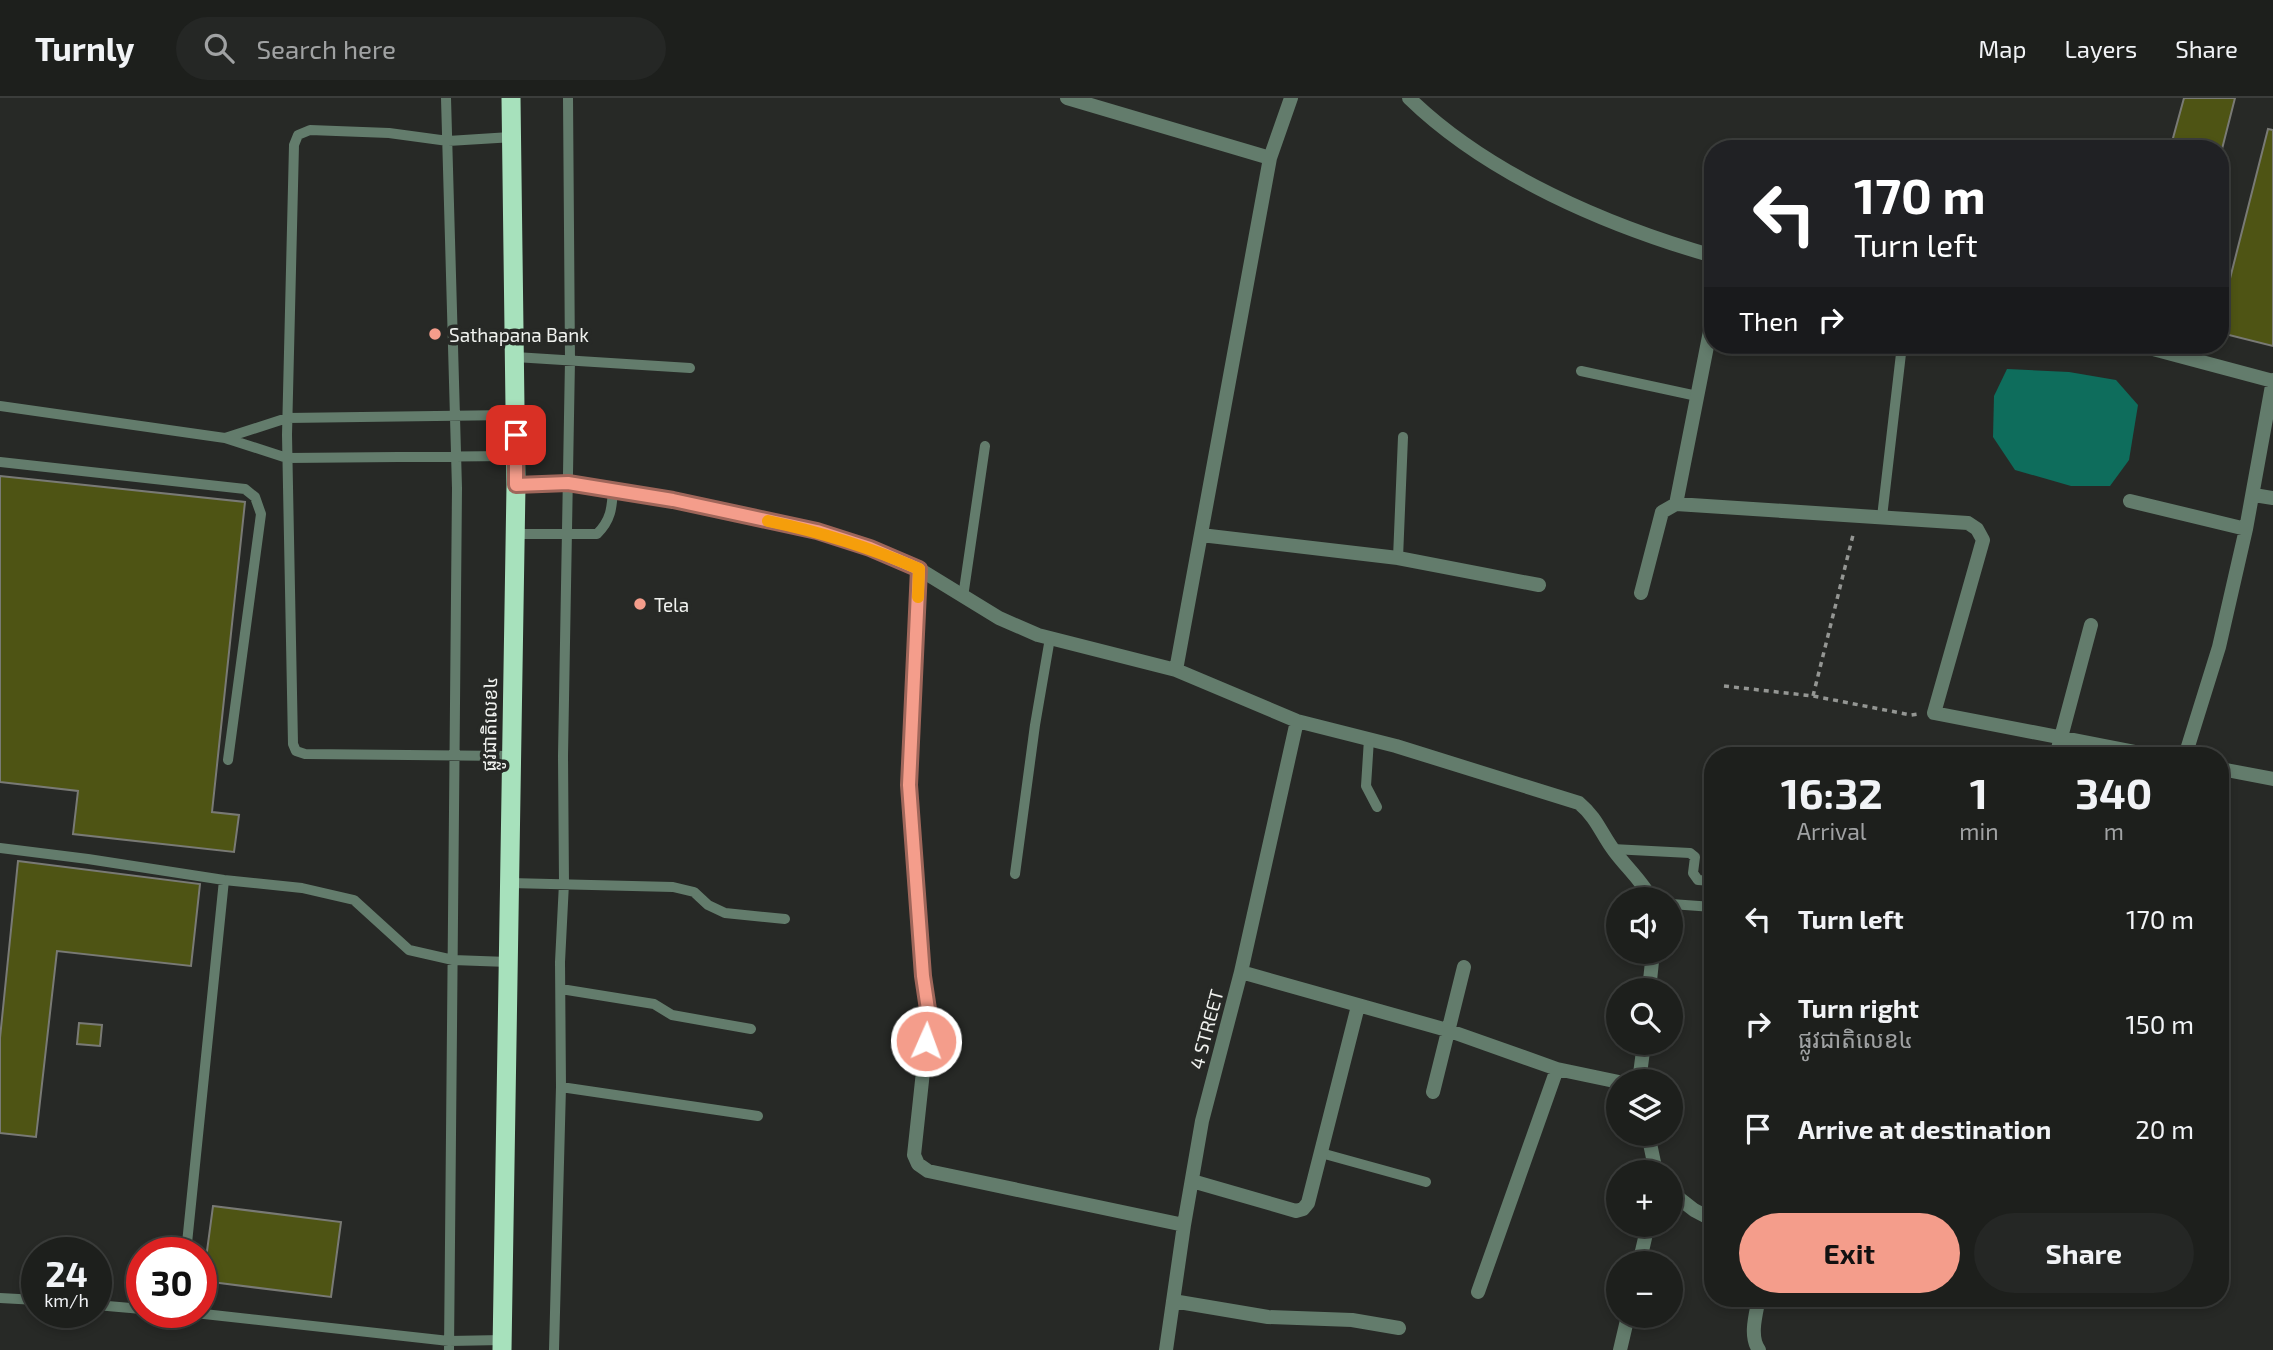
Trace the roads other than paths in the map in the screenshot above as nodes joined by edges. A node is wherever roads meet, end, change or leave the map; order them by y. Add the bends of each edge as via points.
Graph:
1 (446, 98) edge
2 (511, 98) edge
3 (568, 98) edge
4 (1067, 98) edge
5 (1291, 98) edge
6 (1409, 98) edge
7 (512, 137) junction
8 (448, 141) junction
9 (1270, 158) junction
10 (1704, 253) edge
11 (1705, 354) edge
12 (1901, 354) edge
13 (2173, 354) edge
14 (515, 357) junction
15 (570, 360) junction
16 (690, 368) dead end
17 (1581, 370) dead end
18 (2273, 380) edge
19 (1697, 396) junction
20 (0, 406) edge
21 (515, 415) junction
22 (454, 416) junction
23 (287, 418) junction
24 (1403, 437) dead end
25 (225, 438) junction
26 (985, 446) dead end
27 (516, 456) junction
28 (287, 458) junction
29 (456, 458) junction
30 (0, 462) edge
31 (568, 483) junction
32 (516, 485) junction
33 (613, 489) junction
34 (2254, 495) junction
35 (2273, 498) edge
36 (2130, 501) dead end
37 (1676, 504) junction
38 (1882, 517) junction
39 (2246, 529) junction
40 (515, 534) junction
41 (567, 535) junction
42 (1201, 535) junction
43 (1398, 558) junction
44 (919, 569) junction
45 (1539, 585) dead end
46 (1641, 593) dead end
47 (963, 597) junction
48 (2091, 625) dead end
49 (1050, 638) junction
50 (1176, 670) junction
51 (1297, 721) junction
52 (2060, 738) junction
53 (1368, 739) junction
54 (2058, 747) edge
55 (2108, 747) edge
56 (2188, 747) edge
57 (455, 756) junction
58 (512, 756) junction
59 (228, 760) dead end
60 (2229, 771) edge
61 (2273, 779) edge
62 (1377, 807) dead end
63 (0, 848) edge
64 (1612, 849) junction
65 (1016, 874) dead end
66 (224, 880) junction
67 (1704, 880) edge
68 (510, 883) junction
69 (564, 883) junction
70 (1644, 887) edge
71 (1683, 905) edge
72 (1704, 906) edge
73 (785, 919) dead end
74 (453, 960) junction
75 (508, 962) junction
76 (1464, 967) dead end
77 (1241, 972) junction
78 (561, 989) junction
79 (1358, 1006) junction
80 (751, 1029) dead end
81 (1447, 1031) junction
82 (1557, 1069) junction
83 (1606, 1079) edge
84 (561, 1087) junction
85 (1433, 1092) dead end
86 (758, 1116) dead end
87 (1321, 1153) junction
88 (1192, 1181) junction
89 (1426, 1182) dead end
90 (1683, 1201) edge
91 (1704, 1215) edge
92 (1184, 1226) junction
93 (188, 1237) edge
94 (1478, 1292) dead end
95 (0, 1298) edge
96 (21, 1299) edge
97 (1173, 1301) junction
98 (1758, 1307) edge
99 (217, 1316) edge
100 (1399, 1328) dead end
101 (1625, 1328) edge
102 (449, 1345) edge
103 (502, 1345) edge
104 (554, 1350) edge
105 (1166, 1350) edge
106 (1620, 1350) edge
107 (1759, 1350) edge

1 - 8 lane
2 - 7 highway, ផ្លូវជាតិលេខ៤
3 - 15 lane
4 - 9 street
5 - 9 street
6 - 10 street via 1483,158 1580,208
7 - 8 lane
7 - 14 highway, ផ្លូវជាតិលេខ៤
8 - 22 lane
8 - 23 lane via 388,133 310,130 298,135 294,145
9 - 42 street
11 - 19 street
12 - 38 lane
13 - 18 street
14 - 15 lane
14 - 21 highway, ផ្លូវជាតិលេខ៤
15 - 16 lane
15 - 31 lane
17 - 19 lane
18 - 34 street
19 - 37 street
20 - 25 lane
21 - 22 lane
21 - 27 highway, ផ្លូវជាតិលេខ៤
22 - 23 lane
22 - 29 lane
23 - 25 lane
23 - 28 lane
24 - 43 lane
25 - 28 lane
26 - 47 lane
27 - 29 lane
27 - 32 highway, ផ្លូវជាតិលេខ៤
28 - 29 lane
28 - 57 lane via 296,751
29 - 57 lane
30 - 59 lane via 245,489 255,497 261,514
31 - 32 street
31 - 33 street
31 - 41 lane
32 - 40 highway, ផ្លូវជាតិលេខ៤
33 - 41 lane via 608,524 597,534
33 - 44 street via 817,531
34 - 35 street
34 - 39 street
36 - 39 street
37 - 38 street
37 - 46 street via 1661,512
38 - 52 street via 1968,523 1983,540 1934,713
39 - 56 street via 2219,647
40 - 41 lane
40 - 58 highway, ផ្លូវជាតិលេខ៤
41 - 69 lane
42 - 43 street
42 - 50 street
43 - 45 street
44 - 47 street
44 - 92 street via 909,785 929,1016 914,1155 928,1171
47 - 49 street via 999,618
48 - 52 street
49 - 50 street
49 - 65 lane
50 - 51 street
51 - 53 street
51 - 77 street, 4 STREET
52 - 54 street
52 - 55 street
53 - 62 lane via 1366,786
53 - 64 street via 1579,803 1594,816
57 - 58 lane
57 - 74 lane
58 - 68 highway, ផ្លូវជាតិលេខ៤
60 - 61 street
63 - 66 lane
64 - 67 lane via 1690,853 1695,858 1693,873
64 - 70 street
66 - 74 lane via 302,888 354,900 409,950
66 - 93 lane
68 - 69 lane
68 - 75 highway, ផ្លូវជាតិលេខ៤
69 - 73 lane via 673,887 694,892 725,913
69 - 78 lane
71 - 72 lane
74 - 75 lane
74 - 102 lane
75 - 103 highway, ផ្លូវជាតិលេខ៤
76 - 81 street
77 - 79 street
77 - 88 street, 4 STREET via 1202,1121
78 - 80 lane via 654,1004 672,1015
78 - 84 lane
79 - 81 street
79 - 87 street
81 - 82 street
81 - 85 street
82 - 83 street
82 - 94 street
84 - 86 lane
84 - 104 lane
87 - 88 street via 1308,1203 1296,1211
87 - 89 lane
88 - 92 street, 4 STREET
90 - 91 street
92 - 97 street, 4 STREET
95 - 96 lane
97 - 100 street via 1268,1317 1352,1320
97 - 105 street, 4 STREET
98 - 107 street via 1753,1335
99 - 102 lane
101 - 106 street
102 - 103 lane

